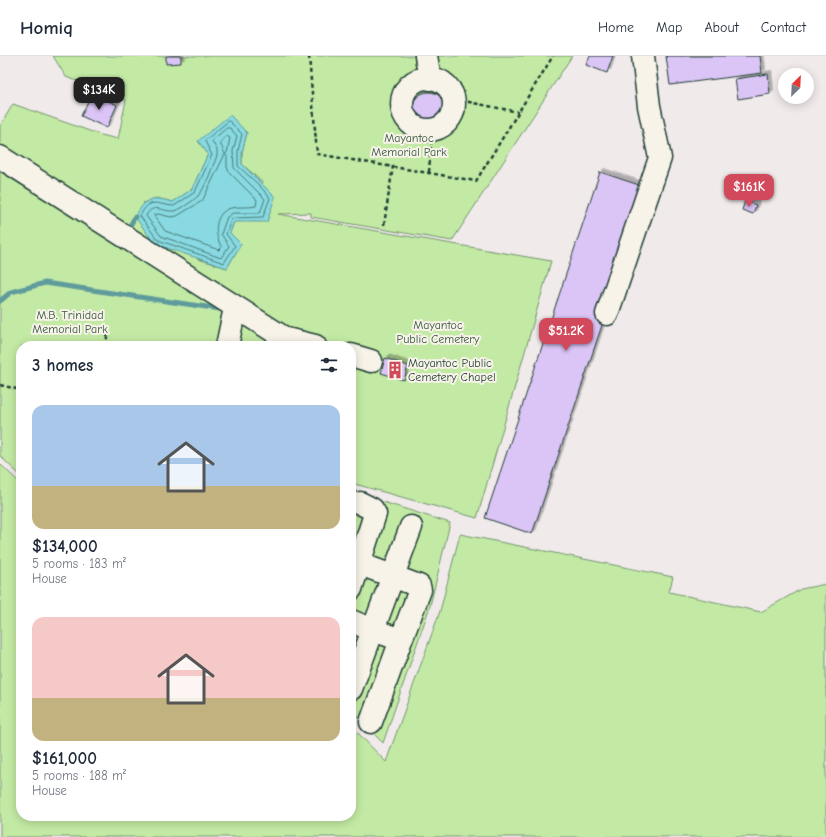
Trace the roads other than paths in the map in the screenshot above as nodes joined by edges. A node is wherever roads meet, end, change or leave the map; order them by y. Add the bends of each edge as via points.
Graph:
1 (426, 56) edge
2 (643, 56) edge
3 (430, 79) junction
4 (0, 157) edge
5 (235, 308) junction
6 (607, 314) dead end
7 (228, 341) edge
8 (294, 341) edge
9 (360, 503) dead end
10 (411, 527) dead end
11 (356, 572) edge
12 (393, 577) junction
13 (356, 578) edge
14 (356, 623) edge
15 (373, 630) junction
16 (401, 640) junction
17 (356, 676) edge
18 (371, 722) dead end

1 - 3 lane
2 - 6 lane via 649,106 660,158
3 - 3 lane via 414,83 403,97 402,106 408,122 423,130 441,128 453,112 454,99 446,85
4 - 5 lane
5 - 7 lane
5 - 8 lane via 286,339
9 - 11 lane via 372,509 375,514
10 - 12 lane
12 - 13 lane
12 - 15 lane
12 - 16 lane via 419,586 420,590
14 - 15 lane
15 - 16 lane
15 - 17 lane
16 - 18 lane

